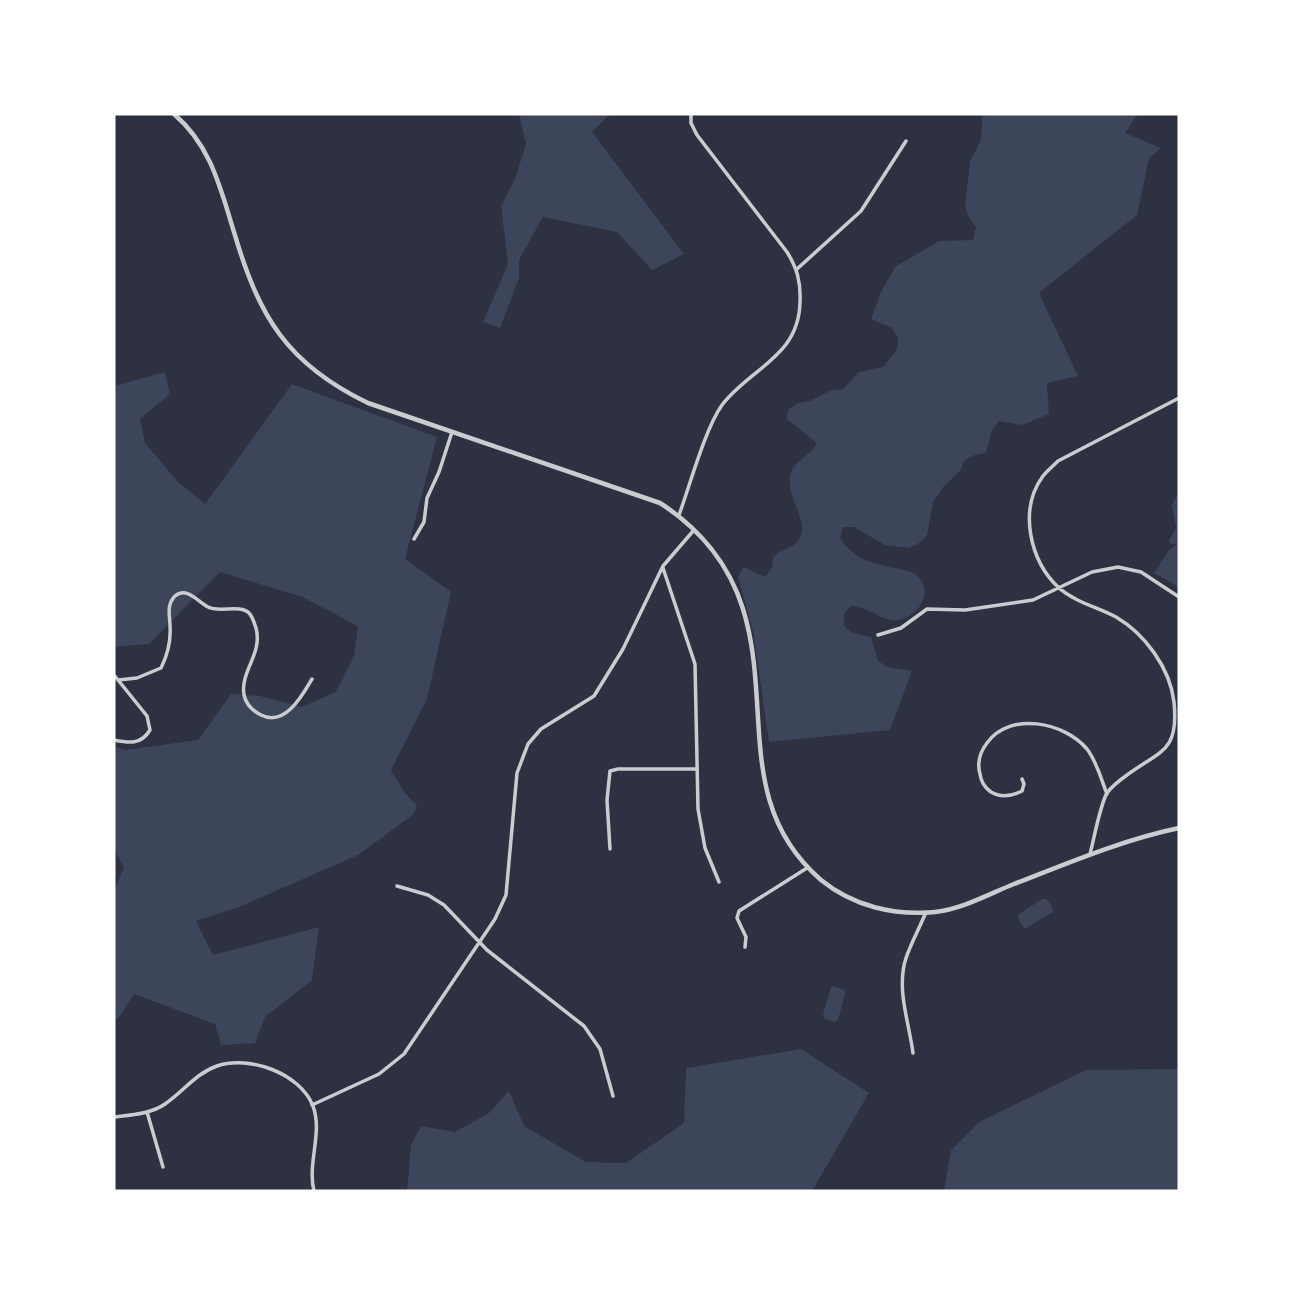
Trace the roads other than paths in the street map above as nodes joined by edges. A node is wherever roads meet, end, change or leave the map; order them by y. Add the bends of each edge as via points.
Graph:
1 (174, 114) edge
2 (691, 114) edge
3 (906, 141) dead end
4 (797, 269) junction
5 (1179, 398) edge
6 (453, 432) junction
7 (679, 514) junction
8 (695, 530) junction
9 (414, 539) dead end
10 (663, 566) junction
11 (1060, 588) junction
12 (1179, 597) edge
13 (878, 635) dead end
14 (114, 675) edge
15 (312, 679) dead end
16 (118, 681) junction
17 (114, 740) edge
18 (696, 769) junction
19 (1022, 779) dead end
20 (1107, 794) junction
21 (1179, 828) edge
22 (610, 849) dead end
23 (1090, 854) junction
24 (807, 868) junction
25 (719, 882) dead end
26 (397, 886) dead end
27 (926, 912) junction
28 (480, 943) junction
29 (745, 947) dead end
30 (913, 1053) dead end
31 (613, 1096) dead end
32 (312, 1105) junction
33 (147, 1112) junction
34 (114, 1117) edge
35 (163, 1167) dead end
36 (314, 1191) edge

1 - 6 street via 189,127 212,163 258,300 289,349 340,390
2 - 4 street via 697,135
3 - 4 street via 860,211
4 - 7 street via 801,290 795,330 779,354 722,406
5 - 11 street via 1058,461 1043,476 1029,512 1030,537
6 - 7 street via 635,493
6 - 9 street via 427,498 424,522
7 - 8 street
8 - 10 street
8 - 24 street via 718,556 744,610 764,787 781,832
10 - 18 street via 695,664
10 - 28 street via 624,649 594,695 541,729 523,754 517,773 506,895
11 - 12 street via 1092,572 1118,567 1141,572
11 - 13 street via 1021,602 965,610 927,609 901,628
11 - 20 street via 1135,631 1160,662 1172,692 1174,730 1166,749
14 - 16 street
15 - 16 street via 288,711 267,718 257,713 244,695 258,645 250,614 211,609 184,593 175,596 168,614 169,644 160,668
16 - 17 street via 147,716 150,730 133,744
18 - 22 street via 610,771
18 - 25 street via 705,848
19 - 20 street via 1022,791 1014,795 991,792 979,771 983,748 1003,729 1050,725 1073,736 1087,750
20 - 23 street
21 - 23 street
23 - 27 street via 964,904
24 - 27 street via 834,890 865,905
24 - 29 street via 739,911
26 - 28 street via 436,899
27 - 30 street via 903,975
28 - 31 street via 584,1026 600,1049
28 - 32 street via 404,1054 379,1074
32 - 33 street via 290,1079 235,1063 205,1071 165,1104
32 - 36 street via 316,1126
33 - 34 street
33 - 35 street

